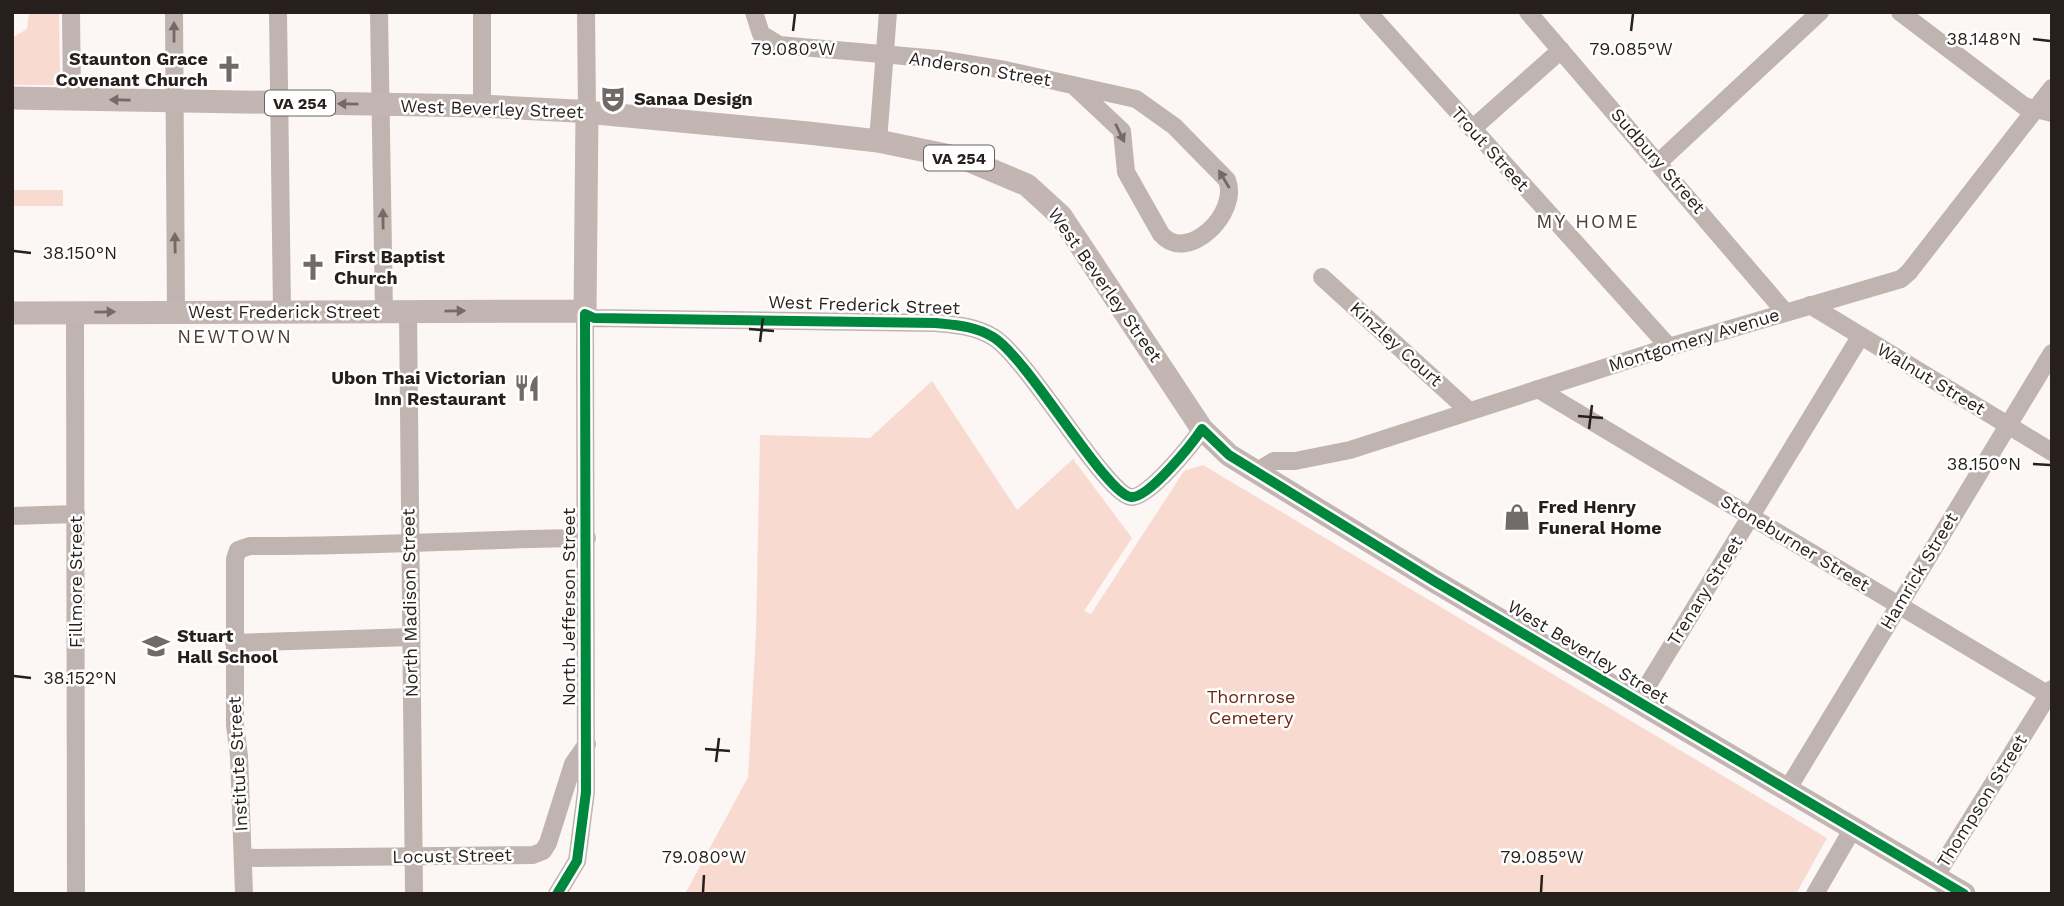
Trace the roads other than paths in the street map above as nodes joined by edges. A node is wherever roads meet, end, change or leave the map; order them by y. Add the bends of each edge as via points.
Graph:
1 (71, 12) edge
2 (174, 12) edge
3 (278, 12) edge
4 (379, 12) edge
5 (482, 12) edge
6 (586, 12) edge
7 (754, 12) edge
8 (888, 12) edge
9 (1368, 12) edge
10 (1528, 12) edge
11 (1820, 12) edge
12 (1899, 12) edge
13 (1561, 50) junction
14 (886, 55) junction
15 (1073, 85) junction
16 (2052, 88) edge
17 (12, 98) edge
18 (72, 99) junction
19 (175, 101) junction
20 (279, 103) junction
21 (381, 104) junction
22 (482, 106) junction
23 (2044, 111) edge
24 (587, 112) junction
25 (1472, 129) junction
26 (878, 141) junction
27 (1659, 162) junction
28 (1322, 277) dead end
29 (1810, 305) junction
30 (282, 311) junction
31 (176, 312) junction
32 (384, 312) junction
33 (408, 312) junction
34 (1785, 312) junction
35 (12, 313) edge
36 (75, 313) junction
37 (585, 314) junction
38 (1860, 337) junction
39 (1669, 347) junction
40 (2052, 353) edge
41 (1538, 389) junction
42 (1469, 411) junction
43 (2008, 425) junction
44 (1202, 429) junction
45 (2052, 452) edge
46 (1256, 472) junction
47 (76, 514) junction
48 (12, 516) edge
49 (1750, 518) junction
50 (587, 538) junction
51 (410, 545) junction
52 (1898, 605) junction
53 (411, 637) junction
54 (234, 643) junction
55 (2050, 693) edge
56 (1638, 701) junction
57 (587, 744) junction
58 (1787, 790) junction
59 (1852, 830) junction
60 (413, 857) junction
61 (243, 858) junction
62 (1935, 877) junction
63 (76, 894) edge
64 (244, 894) edge
65 (414, 894) edge
66 (557, 894) edge
67 (1815, 894) edge
68 (1964, 894) edge

1 - 18 street
19 -> 2 street
3 - 20 street
4 - 21 street
5 - 22 street
6 - 24 street
7 - 14 street, Anderson Street via 761,34 774,44
8 - 14 street
9 - 25 street, Trout Street
10 - 13 street, Sudbury Street
11 - 27 street
12 - 23 street via 2024,106
13 - 25 street
13 - 27 street, Sudbury Street
14 - 15 street, Anderson Street via 938,59
14 - 26 street
15 -> 15 street, Anderson Street via 1122,131 1126,172 1165,239 1186,244 1201,237 1230,202 1231,189 1223,174 1148,105
16 - 23 street, Montgomery Avenue
17 - 18 main road, West Beverley Street / VA 254
19 -> 18 main road, West Beverley Street / VA 254
19 - 20 main road, West Beverley Street / VA 254
31 -> 19 street
21 -> 20 main road, West Beverley Street / VA 254
20 - 30 street
21 - 22 main road, West Beverley Street / VA 254
32 -> 21 street
22 - 24 main road, West Beverley Street / VA 254
23 - 29 street, Montgomery Avenue via 1901,279
24 - 26 main road, West Beverley Street / VA 254
24 - 37 main road, North Jefferson Street
25 - 39 street, Trout Street
26 - 44 main road, West Beverley Street / VA 254 via 965,159 1006,174 1042,195 1061,216
27 - 34 street, Sudbury Street
28 - 42 street, Kinzley Court
29 - 34 street, Montgomery Avenue
29 - 38 street, Walnut Street
30 - 31 main road, West Frederick Street
30 - 32 main road, West Frederick Street
36 -> 31 main road, West Frederick Street
32 - 33 main road, West Frederick Street
33 -> 37 main road, West Frederick Street
33 - 51 street, North Madison Street
34 - 39 street, Montgomery Avenue
35 - 36 main road, West Frederick Street
36 - 47 street, Fillmore Street
37 - 44 street, West Frederick Street via 594,318 936,323 978,329 1008,349 1097,465 1129,497 1144,494
37 - 50 street, North Jefferson Street
38 - 43 street, Walnut Street
38 - 49 street, Trenary Street
39 - 41 street, Montgomery Avenue
40 - 43 street, Hamrick Street
41 - 42 street, Montgomery Avenue
41 - 49 street, Stoneburner Street
42 - 46 street, Montgomery Avenue via 1350,450 1274,461
43 - 45 street, Walnut Street
43 - 52 street, Hamrick Street
44 - 46 main road, West Beverley Street / VA 254
46 - 56 main road, West Beverley Street / VA 254
47 - 48 street
47 - 63 street, Fillmore Street
49 - 52 street, Stoneburner Street
49 - 56 street, Trenary Street
50 - 51 street
50 - 57 street, North Jefferson Street
51 - 53 street, North Madison Street
51 - 54 street, Institute Street via 250,546 239,550 235,559
52 - 55 street, Stoneburner Street
52 - 58 street, Hamrick Street
53 - 54 street
53 - 60 street, North Madison Street
54 - 61 street, Institute Street
55 - 62 street, Thompson Street
56 - 58 main road, West Beverley Street / VA 254
57 - 60 street, Locust Street via 573,764 543,851 533,855
57 - 66 street, North Jefferson Street via 579,852 571,875
58 - 59 main road, West Beverley Street / VA 254
59 - 62 main road, West Beverley Street / VA 254
59 - 67 street
60 - 61 street, Locust Street
60 - 65 street, North Madison Street
61 - 64 street, Institute Street
62 - 68 main road, West Beverley Street / VA 254

